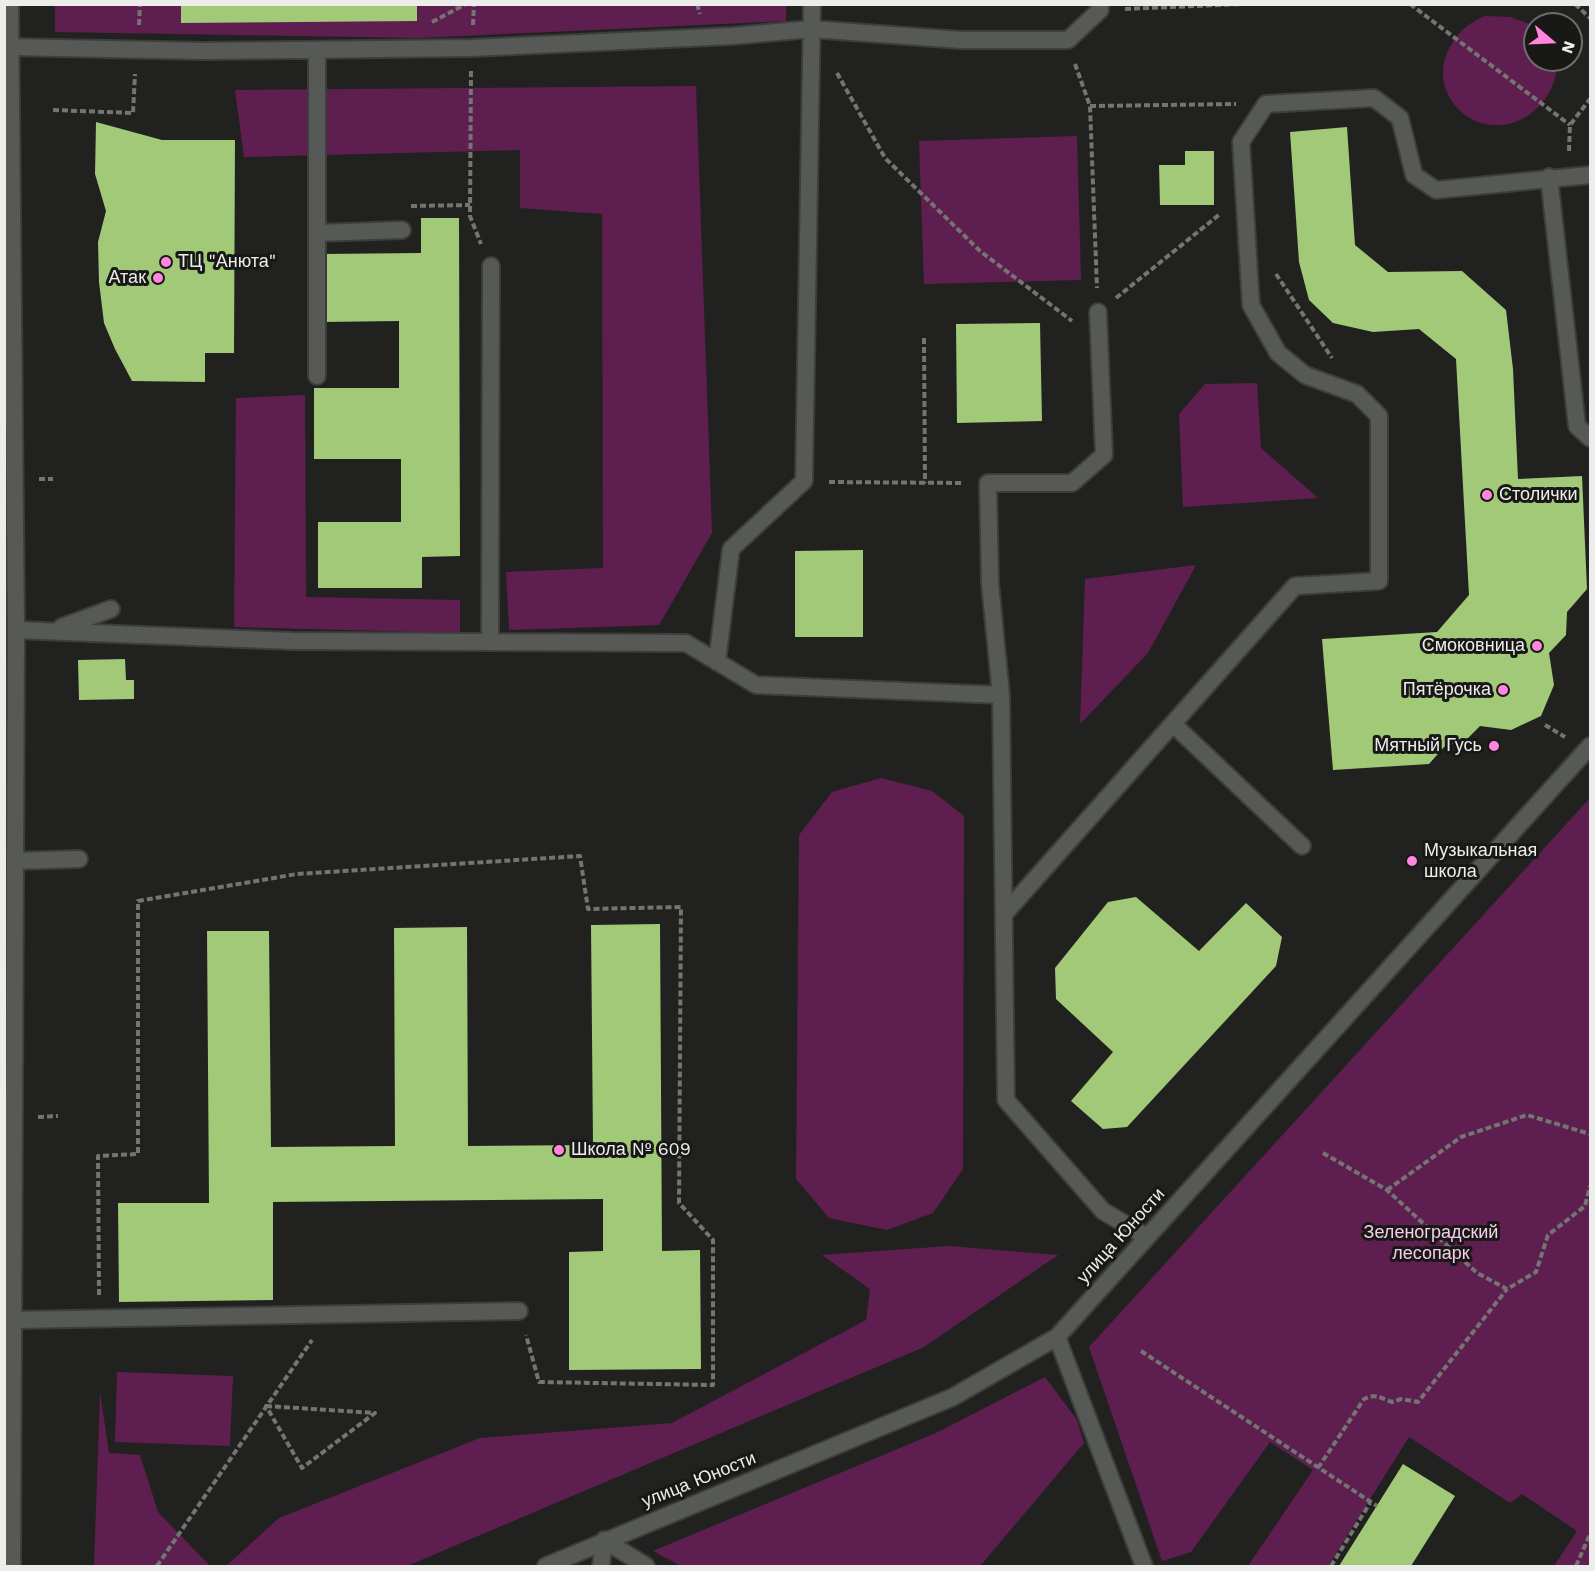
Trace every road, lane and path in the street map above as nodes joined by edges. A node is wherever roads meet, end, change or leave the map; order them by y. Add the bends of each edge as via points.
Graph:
1 (10, 4) edge
2 (140, 4) edge
3 (812, 4) edge
4 (1242, 4) edge
5 (1410, 4) edge
6 (1575, 4) edge
7 (1100, 7) edge
8 (1590, 18) edge
9 (811, 29) junction
10 (1068, 40) junction
11 (10, 47) junction
12 (471, 48) junction
13 (136, 50) junction
14 (317, 50) junction
15 (834, 69) dead end
16 (1590, 99) edge
17 (1266, 104) junction
18 (1089, 106) junction
19 (53, 110) dead end
20 (1570, 125) junction
21 (1590, 175) edge
22 (1568, 176) junction
23 (1549, 177) junction
24 (7, 188) edge
25 (1244, 195) junction
26 (470, 205) junction
27 (402, 230) joint
28 (317, 233) junction
29 (491, 266) joint
30 (1273, 270) dead end
31 (1098, 312) junction
32 (924, 338) dead end
33 (1099, 342) junction
34 (317, 376) dead end
35 (1357, 394) junction
36 (1590, 438) edge
37 (804, 482) junction
38 (925, 483) junction
39 (988, 483) junction
40 (111, 609) dead end
41 (16, 630) junction
42 (52, 631) junction
43 (490, 642) junction
44 (717, 662) junction
45 (1001, 695) junction
46 (1173, 724) junction
47 (1590, 746) edge
48 (10, 812) edge
49 (1302, 846) dead end
50 (79, 859) dead end
51 (15, 861) junction
52 (1005, 913) junction
53 (1590, 1134) edge
54 (1323, 1153) dead end
55 (1590, 1186) edge
56 (1387, 1190) junction
57 (1147, 1237) junction
58 (1507, 1289) junction
59 (519, 1311) joint
60 (330, 1314) junction
61 (99, 1318) junction
62 (14, 1320) junction
63 (1057, 1337) junction
64 (1141, 1351) dead end
65 (266, 1406) junction
66 (1318, 1468) junction
67 (1370, 1503) junction
68 (1377, 1506) dead end
69 (1590, 1533) edge
70 (604, 1540) junction
71 (12, 1566) edge
72 (157, 1566) edge
73 (546, 1566) edge
74 (601, 1566) edge
75 (646, 1566) edge
76 (1144, 1566) edge
77 (1331, 1566) edge
78 (1576, 1566) edge

1 - 11 street
2 - 13 path
3 - 9 street
4 - 7 path
5 - 20 path
6 - 8 path
7 - 10 street
9 - 10 street via 961,40
9 - 12 street
9 - 37 street
10 - 18 path
11 - 13 street
11 - 24 street
12 - 14 street
12 - 26 path
13 - 14 street
13 - 19 path via 134,113
14 - 28 street
15 - 33 path via 885,158 980,251
16 - 20 path
17 - 18 path
17 - 23 street via 1374,98 1401,118 1414,175 1436,190
17 - 25 street via 1241,142
18 - 31 path
20 - 22 path
21 - 22 street
22 - 23 street
23 - 36 street via 1577,426
24 - 41 street
25 - 31 path
25 - 35 street via 1251,305 1278,353 1305,375
26 - 27 path via 408,206
26 - 29 path via 470,216
27 - 28 street
28 - 34 street
29 - 43 street
30 - 35 path
31 - 33 street
32 - 38 path
33 - 39 street via 1104,455 1072,483
35 - 46 street via 1379,416 1379,581 1295,586
37 - 38 path
37 - 44 street via 731,549
38 - 39 path
39 - 45 street via 990,583
40 - 42 street
41 - 42 street
41 - 48 street
42 - 43 street via 293,641
43 - 44 street via 686,643
44 - 45 street via 756,685
45 - 52 street
46 - 49 street
46 - 52 street
47 - 57 street, улица Юности
48 - 51 street
50 - 51 street
51 - 62 street
52 - 57 street via 1006,1100 1103,1211
53 - 56 path via 1527,1115 1461,1137
54 - 56 path
55 - 58 path via 1585,1206 1548,1235 1536,1272
56 - 58 path via 1477,1273
57 - 63 street, улица Юности
58 - 66 path via 1418,1402 1392,1402 1372,1395 1364,1399
59 - 60 street
59 - 61 path via 539,1382 713,1385 713,1240 679,1203 681,907 588,909 580,856 297,874 138,901 138,1154 98,1156
60 - 61 street
60 - 65 path
61 - 62 street
62 - 71 street
63 - 70 street, улица Юности via 953,1397
63 - 76 street
64 - 66 path
65 - 65 path via 302,1468 375,1413 364,1412
65 - 72 path
66 - 67 path
67 - 68 path
67 - 77 path
69 - 78 path
70 - 73 street, улица Юности
70 - 74 street
70 - 75 street

